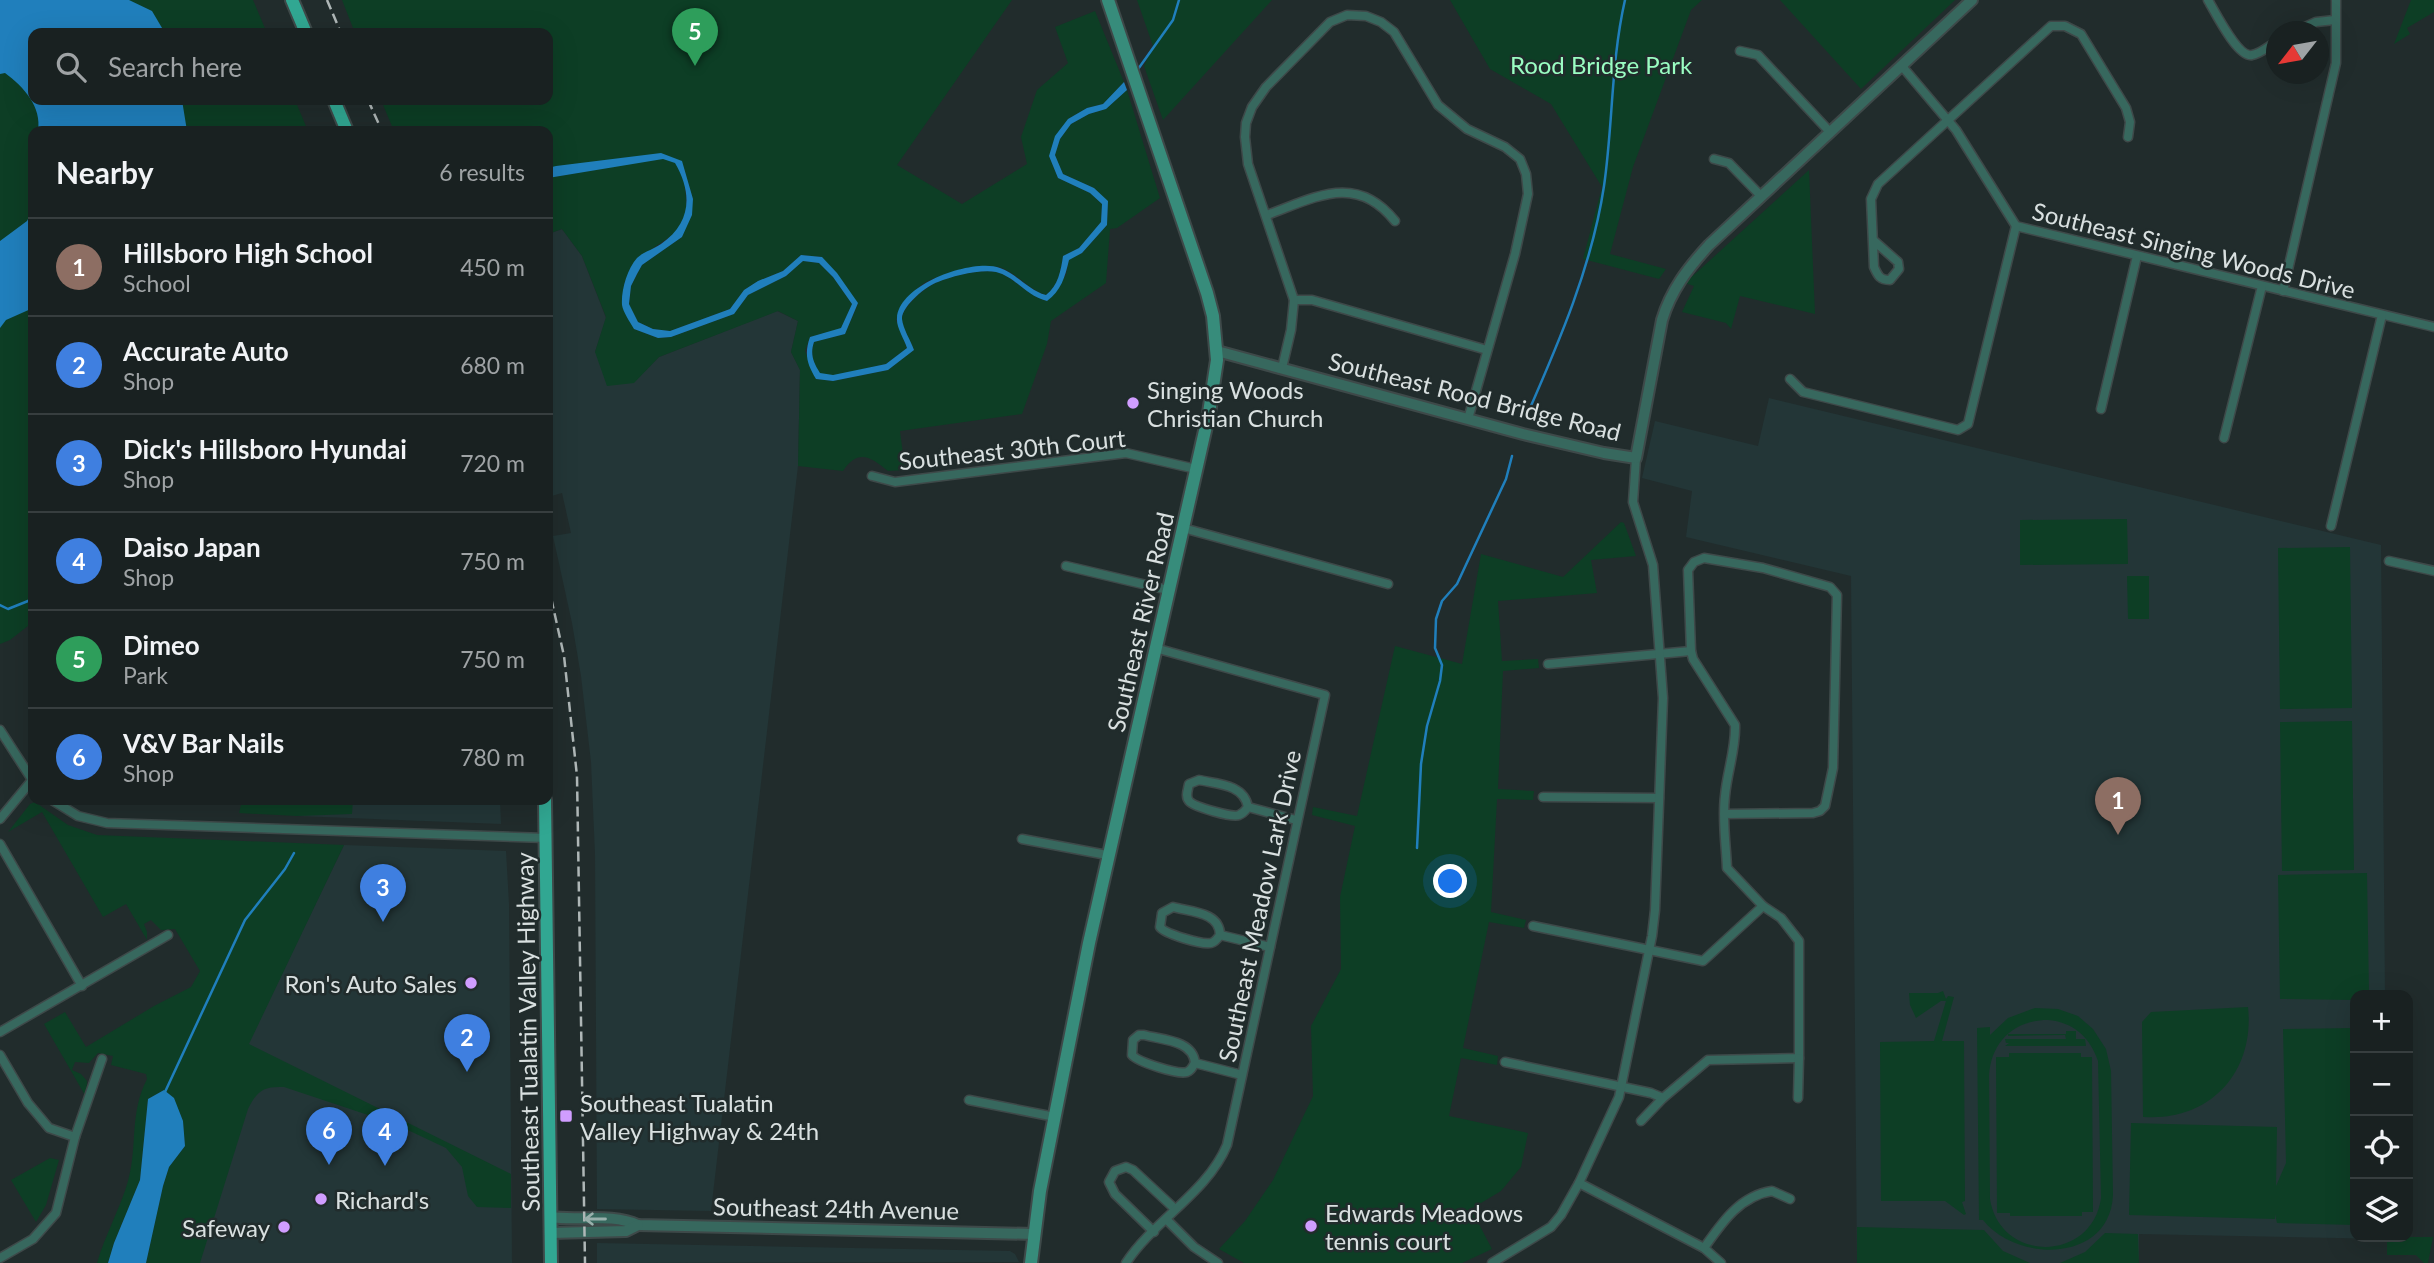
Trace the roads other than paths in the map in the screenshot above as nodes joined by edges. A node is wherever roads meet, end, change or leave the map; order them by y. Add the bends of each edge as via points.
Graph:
1 (292, 0) edge
2 (1108, 0) edge
3 (1972, 0) edge
4 (2208, 0) edge
5 (2336, 0) edge
6 (2335, 20) junction
7 (2326, 21) edge
8 (304, 28) edge
9 (2266, 48) edge
10 (1740, 51) dead end
11 (1900, 65) junction
12 (336, 105) edge
13 (1948, 119) junction
14 (345, 126) edge
15 (1830, 131) junction
16 (2128, 137) dead end
17 (1714, 159) dead end
18 (1760, 196) junction
19 (1267, 215) junction
20 (1395, 221) dead end
21 (2016, 226) junction
22 (1873, 240) junction
23 (2137, 256) junction
24 (2262, 286) junction
25 (2283, 291) junction
26 (1294, 300) junction
27 (2382, 315) junction
28 (2434, 327) edge
29 (1487, 350) junction
30 (1217, 351) junction
31 (1282, 368) junction
32 (1790, 379) dead end
33 (2101, 409) dead end
34 (1468, 419) junction
35 (2224, 438) dead end
36 (1636, 458) junction
37 (1196, 469) junction
38 (872, 476) dead end
39 (2331, 526) dead end
40 (1183, 528) junction
41 (2389, 561) dead end
42 (1066, 566) dead end
43 (2434, 571) edge
44 (1388, 584) dead end
45 (1168, 590) junction
46 (1155, 648) junction
47 (1691, 651) junction
48 (1660, 653) junction
49 (1548, 664) dead end
50 (0, 730) edge
51 (28, 772) edge
52 (28, 786) edge
53 (1544, 796) dead end
54 (1659, 798) junction
55 (59, 805) edge
56 (544, 805) edge
57 (1248, 807) junction
58 (1724, 814) junction
59 (0, 818) edge
60 (1296, 820) junction
61 (546, 838) junction
62 (1022, 839) dead end
63 (0, 844) edge
64 (1107, 855) junction
65 (1763, 906) junction
66 (1533, 926) dead end
67 (1220, 935) junction
68 (168, 936) dead end
69 (1270, 947) junction
70 (1649, 948) junction
71 (82, 986) junction
72 (0, 1032) edge
73 (0, 1055) edge
74 (1799, 1058) junction
75 (102, 1059) dead end
76 (1505, 1062) dead end
77 (1195, 1063) junction
78 (1242, 1074) junction
79 (1621, 1087) junction
80 (1663, 1098) junction
81 (1798, 1098) dead end
82 (969, 1100) dead end
83 (1055, 1117) junction
84 (1641, 1121) dead end
85 (75, 1137) junction
86 (1579, 1183) junction
87 (1790, 1199) dead end
88 (1175, 1209) junction
89 (550, 1217) junction
90 (1166, 1219) junction
91 (638, 1225) junction
92 (1154, 1232) junction
93 (551, 1233) junction
94 (1034, 1234) junction
95 (1703, 1248) junction
96 (0, 1258) edge
97 (551, 1263) edge
98 (1031, 1263) edge
99 (1126, 1263) edge
100 (1218, 1263) edge
101 (1492, 1263) edge
102 (1721, 1263) edge

1 - 8 main road
2 - 30 main road, Southeast River Road via 1207,293
3 - 11 street, Southeast Rood Bridge Road
4 - 9 street via 2245,54
5 - 6 street
6 - 7 street
6 - 25 street via 2336,63
10 - 15 street via 1758,55
11 - 13 street, Southeast Singing Woods Drive
11 - 15 street, Southeast Rood Bridge Road
12 - 14 main road
13 - 16 street via 2046,29 2058,25 2081,34 2126,108
13 - 21 street, Southeast Singing Woods Drive
13 - 22 street via 1878,184 1871,200
15 - 18 street, Southeast Rood Bridge Road
17 - 18 street via 1729,163
18 - 36 street, Southeast Rood Bridge Road via 1693,263 1674,289 1662,320
19 - 20 street via 1341,191 1381,205
19 - 26 street
19 - 29 street via 1246,153 1246,123 1252,107 1330,22 1347,15 1381,22 1394,32 1438,106 1467,129 1520,159 1526,174 1528,194
21 - 23 street, Southeast Singing Woods Drive
21 - 32 street via 1968,424 1958,430 1803,392
22 - 22 street via 1898,262 1899,269 1890,280 1878,276 1874,267
23 - 24 street, Southeast Singing Woods Drive
23 - 33 street
24 - 25 street, Southeast Singing Woods Drive
24 - 35 street
25 - 27 street, Southeast Singing Woods Drive
26 - 29 street via 1312,300
26 - 31 street
27 - 28 street, Southeast Singing Woods Drive
27 - 39 street
29 - 34 street
30 - 31 street, Southeast Rood Bridge Road
30 - 37 main road, Southeast River Road
31 - 34 street, Southeast Rood Bridge Road
34 - 36 street, Southeast Rood Bridge Road
36 - 48 street via 1633,502 1653,565
37 - 38 street, Southeast 30th Court via 1126,453 895,482
37 - 40 main road, Southeast River Road
40 - 44 street
40 - 45 main road, Southeast River Road
41 - 43 street
42 - 45 street
45 - 46 main road, Southeast River Road
46 - 60 street, Southeast Meadow Lark Drive via 1325,695
46 - 64 main road, Southeast River Road
47 - 48 street
47 - 58 street via 1735,725
47 - 58 street via 1688,570 1704,558 1763,568 1830,587 1837,595 1833,768 1825,806 1813,813
48 - 49 street
48 - 54 street
50 - 51 street
52 - 59 street
53 - 54 street
54 - 70 street
55 - 61 street via 78,816 107,822
56 - 61 main road, Southeast Tualatin Valley Highway
57 - 57 street via 1234,816 1196,806 1186,796 1189,784 1199,780 1236,789
57 - 60 street
58 - 65 street via 1727,868
60 - 69 street, Southeast Meadow Lark Drive
61 - 89 main road, Southeast Tualatin Valley Highway
62 - 64 street
63 - 71 street
64 - 83 main road, Southeast River Road
65 - 70 street via 1703,961
65 - 74 street via 1781,918 1799,941
66 - 70 street
67 - 67 street via 1218,923 1211,917 1173,907 1162,913 1160,928 1165,933 1207,943
67 - 69 street
68 - 71 street
69 - 78 street, Southeast Meadow Lark Drive
70 - 79 street
71 - 72 street
73 - 85 street via 28,1103 49,1128
74 - 80 street via 1708,1060
74 - 81 street
75 - 85 street
76 - 79 street
77 - 77 street via 1185,1045 1144,1035 1133,1040 1132,1055 1139,1061 1180,1072
77 - 78 street
78 - 88 street, Southeast Meadow Lark Drive via 1222,1156
79 - 80 street
79 - 86 street
80 - 84 street
82 - 83 street
83 - 94 main road, Southeast River Road
85 - 96 street via 56,1213 33,1239
86 - 95 street
86 - 101 street via 1551,1227
87 - 95 street via 1772,1191 1744,1202
88 - 90 street, Southeast Meadow Lark Drive
88 - 92 street via 1133,1170 1115,1171 1109,1182 1115,1194
91 -> 89 street, Southeast 24th Avenue via 626,1219
89 - 93 main road, Southeast Tualatin Valley Highway
90 - 92 street, Southeast Meadow Lark Drive
90 - 100 street
91 - 93 street, Southeast 24th Avenue via 626,1231
91 - 94 street, Southeast 24th Avenue
92 - 99 street, Southeast Meadow Lark Drive
93 - 97 main road, Southeast Tualatin Valley Highway
94 - 98 main road, Southeast River Road
95 - 102 street

